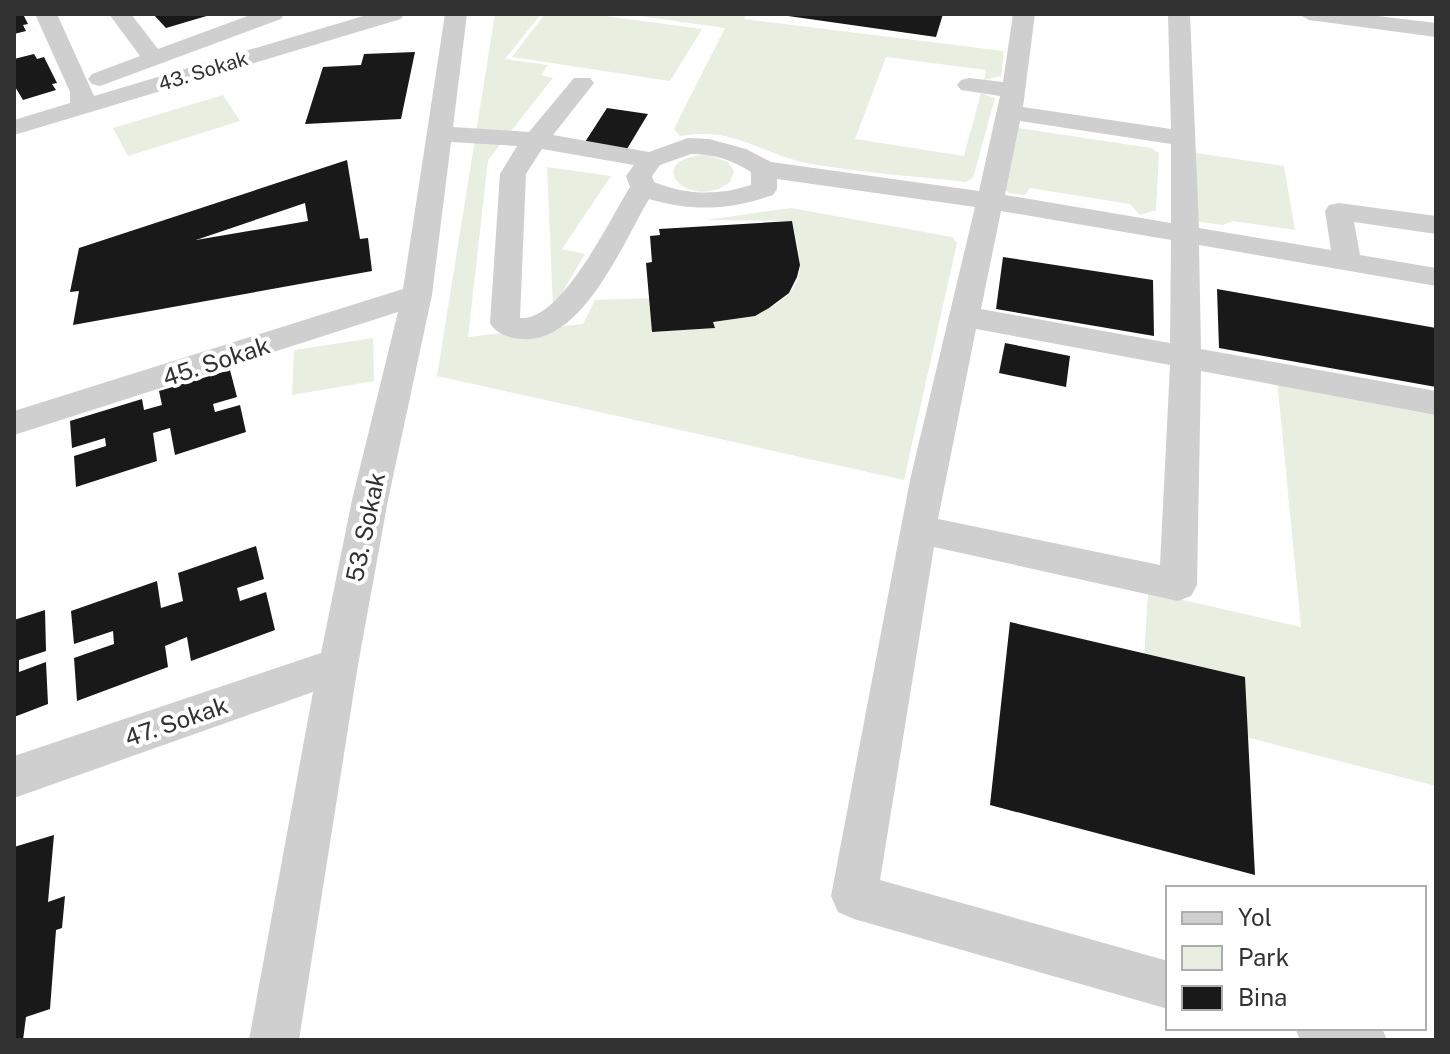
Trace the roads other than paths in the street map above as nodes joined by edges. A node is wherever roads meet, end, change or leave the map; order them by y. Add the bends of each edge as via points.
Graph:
1 (46, 14) edge
2 (120, 14) edge
3 (233, 14) edge
4 (270, 14) edge
5 (347, 14) edge
6 (393, 14) edge
7 (456, 14) edge
8 (1024, 14) edge
9 (1179, 14) edge
10 (1309, 14) edge
11 (1436, 30) edge
12 (154, 59) junction
13 (582, 83) dead end
14 (969, 85) dead end
15 (81, 95) junction
16 (1011, 101) junction
17 (14, 112) edge
18 (14, 128) edge
19 (454, 136) junction
20 (1184, 138) junction
21 (530, 148) junction
22 (645, 175) junction
23 (764, 179) junction
24 (988, 211) junction
25 (1436, 225) edge
26 (1186, 244) junction
27 (1347, 262) junction
28 (1436, 277) edge
29 (1436, 294) edge
30 (417, 295) junction
31 (964, 316) junction
32 (1186, 357) junction
33 (1436, 403) edge
34 (14, 423) edge
35 (918, 529) junction
36 (338, 665) junction
37 (14, 777) edge
38 (1166, 984) edge
39 (1327, 1030) edge
40 (274, 1040) edge
41 (1362, 1040) edge

1 - 15 street
2 - 12 street
3 - 4 street
4 - 12 street
5 - 15 street, 43. Sokak
6 - 15 street, 43. Sokak
7 - 19 street, 53. Sokak
8 - 16 street
9 - 20 street
10 - 11 street
12 - 15 street
13 - 21 street
14 - 16 street
15 - 17 street, 43. Sokak
15 - 18 street, 43. Sokak
16 - 20 street
16 - 24 street
19 - 21 street
19 - 30 street, 53. Sokak
20 - 26 street
21 - 22 street
21 - 22 street via 513,174 505,323 511,327 553,322 563,313
22 - 23 street via 688,203 747,196
22 - 23 street via 679,148 705,146 735,153
23 - 24 street
24 - 26 street
24 - 31 street
25 - 27 street via 1339,211
26 - 27 street
26 - 29 street
26 - 32 street
27 - 28 street
30 - 34 street, 45. Sokak
30 - 36 street, 53. Sokak
31 - 32 street
31 - 35 street
32 - 33 street
32 - 35 street via 1178,585
35 - 38 street via 854,896
36 - 37 street, 47. Sokak
36 - 40 street, 53. Sokak
39 - 41 street

